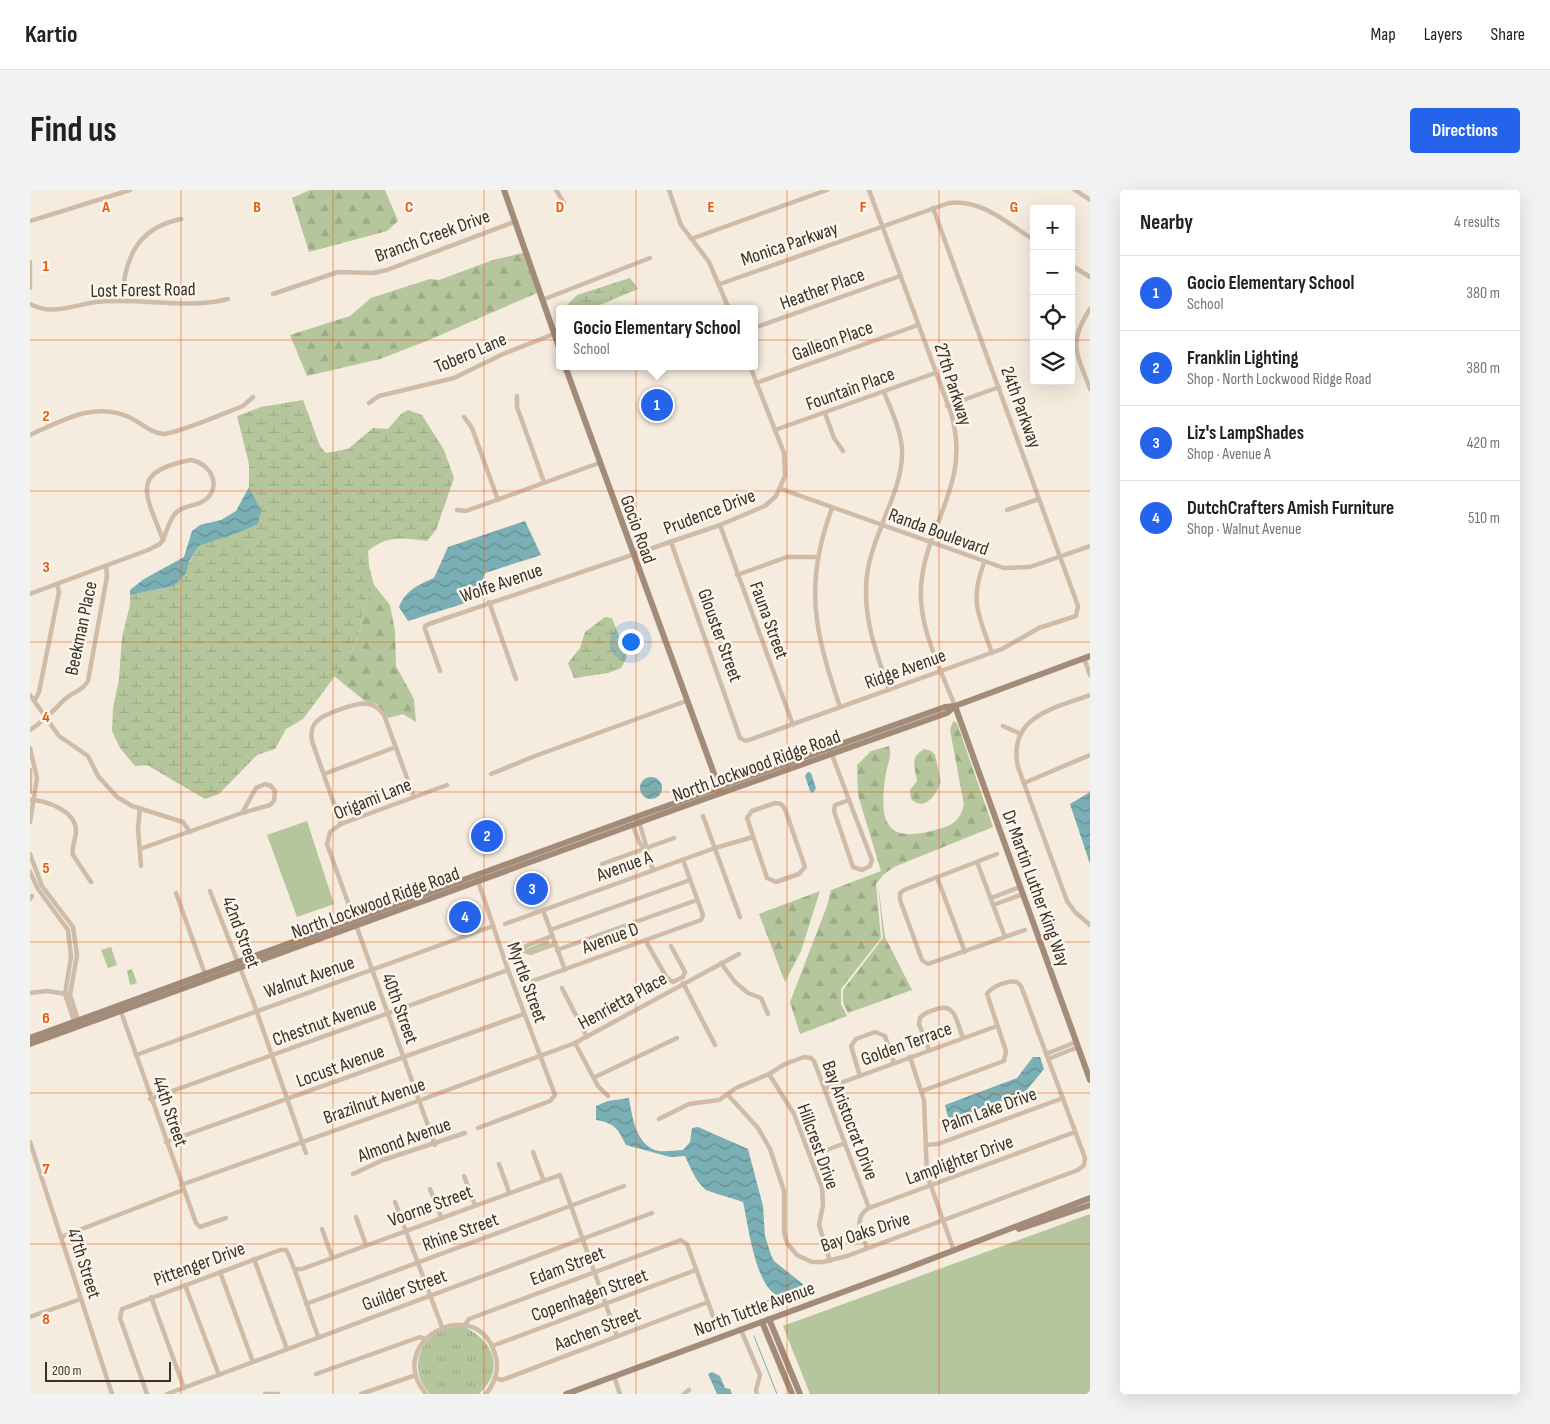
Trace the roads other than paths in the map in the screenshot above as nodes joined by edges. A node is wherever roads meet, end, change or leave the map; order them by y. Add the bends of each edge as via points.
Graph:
1 (130, 190) edge
2 (504, 190) edge
3 (556, 190) edge
4 (669, 190) edge
5 (827, 190) edge
6 (869, 190) edge
7 (1076, 190) edge
8 (1090, 200) edge
9 (564, 203) dead end
10 (933, 208) junction
11 (181, 219) dead end
12 (30, 221) edge
13 (514, 222) junction
14 (882, 227) junction
15 (1030, 238) edge
16 (691, 239) junction
17 (650, 258) dead end
18 (30, 262) edge
19 (1075, 268) edge
20 (900, 276) junction
21 (1090, 277) edge
22 (720, 284) junction
23 (30, 288) edge
24 (273, 294) dead end
25 (228, 299) dead end
26 (542, 300) junction
27 (122, 301) junction
28 (30, 304) edge
29 (728, 305) edge
30 (1090, 309) edge
31 (918, 325) junction
32 (758, 327) edge
33 (554, 334) junction
34 (556, 339) edge
35 (566, 370) edge
36 (751, 370) edge
37 (935, 373) junction
38 (1088, 374) edge
39 (756, 383) junction
40 (999, 387) junction
41 (1090, 389) edge
42 (884, 392) junction
43 (517, 396) dead end
44 (253, 397) dead end
45 (368, 403) dead end
46 (947, 406) junction
47 (825, 413) junction
48 (464, 417) dead end
49 (775, 430) junction
50 (30, 435) edge
51 (843, 451) dead end
52 (599, 463) junction
53 (544, 482) junction
54 (780, 489) junction
55 (1039, 498) junction
56 (498, 500) junction
57 (832, 508) junction
58 (457, 510) dead end
59 (1008, 510) dead end
60 (720, 525) junction
61 (881, 525) junction
62 (163, 540) junction
63 (671, 542) junction
64 (932, 544) junction
65 (1090, 546) edge
66 (633, 555) junction
67 (1060, 556) junction
68 (817, 557) junction
69 (984, 562) junction
70 (106, 566) junction
71 (737, 575) junction
72 (57, 584) junction
73 (30, 594) edge
74 (489, 602) junction
75 (1076, 616) joint
76 (992, 653) junction
77 (1087, 657) edge
78 (440, 671) dead end
79 (942, 671) junction
80 (1090, 675) edge
81 (516, 679) dead end
82 (889, 690) junction
83 (30, 695) edge
84 (1090, 695) edge
85 (35, 700) junction
86 (686, 701) junction
87 (955, 706) junction
88 (840, 707) junction
89 (47, 719) junction
90 (793, 725) junction
91 (1003, 726) dead end
92 (30, 730) edge
93 (1021, 734) junction
94 (741, 739) joint
95 (396, 747) junction
96 (30, 748) edge
97 (830, 751) junction
98 (1090, 755) edge
99 (30, 770) edge
100 (324, 774) junction
101 (491, 774) dead end
102 (1024, 783) junction
103 (446, 786) dead end
104 (721, 790) junction
105 (30, 792) edge
106 (414, 798) junction
107 (32, 800) edge
108 (849, 800) junction
109 (140, 808) junction
110 (242, 813) junction
111 (703, 816) dead end
112 (30, 822) edge
113 (636, 822) junction
114 (341, 824) junction
115 (190, 832) junction
116 (753, 837) junction
117 (674, 838) dead end
118 (715, 848) junction
119 (140, 849) junction
120 (645, 849) junction
121 (30, 854) edge
122 (997, 854) dead end
123 (683, 860) junction
124 (978, 862) junction
125 (602, 864) dead end
126 (141, 866) dead end
127 (653, 870) junction
128 (30, 872) edge
129 (937, 877) junction
130 (477, 878) junction
131 (690, 880) junction
132 (91, 882) dead end
133 (340, 882) joint
134 (1021, 890) junction
135 (210, 891) dead end
136 (176, 893) dead end
137 (991, 898) junction
138 (697, 900) junction
139 (993, 905) junction
140 (57, 909) junction
141 (543, 910) junction
142 (740, 917) dead end
143 (354, 923) junction
144 (505, 924) dead end
145 (1090, 925) edge
146 (492, 926) junction
147 (550, 930) junction
148 (1025, 930) dead end
149 (552, 936) junction
150 (1005, 937) junction
151 (645, 940) junction
152 (555, 944) junction
153 (671, 946) dead end
154 (557, 950) junction
155 (965, 952) junction
156 (739, 954) dead end
157 (721, 963) junction
158 (238, 965) junction
159 (372, 970) junction
160 (508, 970) junction
161 (565, 970) junction
162 (205, 974) junction
163 (527, 983) dead end
164 (683, 983) junction
165 (562, 988) dead end
166 (30, 993) edge
167 (68, 994) junction
168 (120, 1008) junction
169 (256, 1011) junction
170 (387, 1014) junction
171 (524, 1014) junction
172 (768, 1014) dead end
173 (77, 1024) junction
174 (997, 1026) junction
175 (587, 1037) junction
176 (30, 1038) edge
177 (677, 1038) dead end
178 (963, 1038) junction
179 (575, 1043) junction
180 (30, 1044) edge
181 (715, 1044) dead end
182 (1077, 1045) junction
183 (929, 1050) junction
184 (136, 1055) junction
185 (272, 1056) junction
186 (540, 1056) junction
187 (1047, 1056) junction
188 (910, 1057) junction
189 (403, 1058) junction
190 (894, 1063) junction
191 (769, 1074) junction
192 (860, 1076) junction
193 (595, 1077) junction
194 (1090, 1080) edge
195 (824, 1088) junction
196 (922, 1091) junction
197 (728, 1095) junction
198 (608, 1096) dead end
199 (554, 1097) joint
200 (1063, 1098) junction
201 (150, 1099) junction
202 (287, 1100) junction
203 (418, 1101) junction
204 (659, 1119) dead end
205 (478, 1128) dead end
206 (1075, 1132) junction
207 (465, 1133) dead end
208 (30, 1142) edge
209 (166, 1142) junction
210 (302, 1142) junction
211 (434, 1144) junction
212 (844, 1144) junction
213 (926, 1145) junction
214 (533, 1152) dead end
215 (306, 1153) dead end
216 (810, 1156) junction
217 (498, 1164) dead end
218 (354, 1174) dead end
219 (464, 1176) dead end
220 (543, 1179) junction
221 (624, 1186) dead end
222 (930, 1186) junction
223 (182, 1187) junction
224 (430, 1189) dead end
225 (509, 1192) junction
226 (1090, 1198) edge
227 (395, 1202) dead end
228 (475, 1205) junction
229 (1090, 1205) edge
230 (572, 1206) junction
231 (869, 1208) junction
232 (652, 1213) dead end
233 (356, 1217) dead end
234 (441, 1217) junction
235 (226, 1218) dead end
236 (942, 1220) junction
237 (322, 1229) dead end
238 (406, 1230) junction
239 (61, 1237) junction
240 (584, 1238) junction
241 (366, 1245) junction
242 (867, 1248) junction
243 (954, 1251) junction
244 (332, 1257) junction
245 (254, 1259) junction
246 (830, 1261) junction
247 (418, 1263) junction
248 (295, 1269) junction
249 (696, 1270) junction
250 (595, 1271) junction
251 (220, 1272) junction
252 (185, 1285) junction
253 (430, 1295) junction
254 (151, 1297) junction
255 (81, 1299) junction
256 (708, 1302) junction
257 (306, 1304) junction
258 (606, 1304) junction
259 (30, 1317) edge
260 (769, 1319) junction
261 (762, 1322) junction
262 (465, 1325) junction
263 (718, 1326) dead end
264 (442, 1327) junction
265 (741, 1330) junction
266 (318, 1336) junction
267 (617, 1336) junction
268 (425, 1339) junction
269 (492, 1346) junction
270 (287, 1349) junction
271 (253, 1362) junction
272 (316, 1374) dead end
273 (219, 1375) junction
274 (416, 1375) junction
275 (614, 1376) junction
276 (495, 1378) junction
277 (184, 1388) junction
278 (689, 1390) dead end
279 (112, 1394) edge
280 (147, 1394) edge
281 (167, 1394) edge
282 (265, 1394) edge
283 (278, 1394) edge
284 (361, 1394) edge
285 (426, 1394) edge
286 (486, 1394) edge
287 (566, 1394) edge
288 (620, 1394) edge
289 (684, 1394) edge
290 (757, 1394) edge
291 (792, 1394) edge
292 (800, 1394) edge

1 - 12 street
2 - 13 main road
3 - 9 street
4 - 16 street via 680,221
5 - 16 street
6 - 14 street, 27th Parkway
7 - 8 street
10 - 14 street, Monica Parkway
10 - 15 street, Monica Parkway via 954,203 978,206
10 - 40 street, 24th Parkway
11 - 27 street via 158,227 135,248 126,266
13 - 24 street, Branch Creek Drive via 387,270 338,272
13 - 26 main road
14 - 20 street, 27th Parkway
14 - 22 street, Monica Parkway
16 - 22 street via 709,262
17 - 26 street
18 - 23 street
19 - 21 street
20 - 31 street, 27th Parkway
20 - 32 street, Heather Place
22 - 29 street
25 - 27 street, Lost Forest Road via 200,304
26 - 33 main road
27 - 28 street, Lost Forest Road via 52,311
30 - 38 street via 1075,338 1076,349
31 - 37 street, 27th Parkway
31 - 39 street, Galleon Place
33 - 34 main road
33 - 45 street, Tobero Lane via 454,378 378,396
35 - 52 main road, Gocio Road
36 - 39 street, Prudence Drive
37 - 42 street, Fountain Place
37 - 46 street, 27th Parkway
38 - 41 street
39 - 49 street, Prudence Drive
40 - 46 street
40 - 55 street, 24th Parkway
42 - 47 street, Fountain Place
42 - 61 street via 899,432 902,458
43 - 53 street
44 - 50 street via 244,406 166,434 152,431 118,413 98,410
46 - 64 street, 27th Parkway via 956,435 956,467
47 - 49 street, Fountain Place
47 - 51 street via 834,438
48 - 56 street via 472,428
49 - 54 street, Prudence Drive via 786,462
52 - 53 street
52 - 66 main road, Gocio Road
53 - 56 street
54 - 57 street, Randa Boulevard
54 - 60 street, Prudence Drive via 775,498 762,508
55 - 59 street
55 - 67 street, 24th Parkway
56 - 58 street via 466,511
57 - 61 street, Randa Boulevard
57 - 68 street
60 - 63 street, Prudence Drive
60 - 71 street, Fauna Street
61 - 64 street, Randa Boulevard
61 - 82 street via 869,564 866,611
62 - 62 street via 178,511 210,495 214,483 212,476 198,461 158,470 149,478 145,489
62 - 70 street via 155,547
63 - 66 street, Prudence Drive
63 - 94 street, Glouster Street
64 - 69 street, Randa Boulevard
64 - 79 street, 27th Parkway via 923,573 921,602
65 - 67 street, Randa Boulevard
66 - 74 street, Wolfe Avenue
66 - 86 main road, Gocio Road
67 - 69 street, Randa Boulevard via 1017,569
67 - 75 street, 24th Parkway via 1078,606
68 - 71 street via 787,557
68 - 88 street via 814,592 817,628
69 - 76 street via 975,598
70 - 72 street
70 - 89 street, Beekman Place via 107,576 88,681
71 - 90 street, Fauna Street
72 - 73 street
72 - 85 street via 57,598
74 - 78 street, Wolfe Avenue via 425,626
74 - 81 street
75 - 76 street, Ridge Avenue via 1039,628
76 - 79 street, Ridge Avenue
77 - 80 street
77 - 87 main road, North Lockwood Ridge Road
79 - 82 street, Ridge Avenue
79 - 87 street, 27th Parkway
82 - 88 street, Ridge Avenue
83 - 85 street
84 - 93 street via 1040,713
85 - 89 street
86 - 101 street
86 - 104 main road, Gocio Road
87 - 97 main road, North Lockwood Ridge Road
87 - 134 main road, Dr Martin Luther King Way
88 - 90 street, Ridge Avenue
89 - 92 street, Beekman Place
89 - 109 street via 59,736 88,756 111,792
90 - 94 street, Ridge Avenue via 747,741
91 - 93 street
93 - 102 street via 1016,757
95 - 100 street
95 - 100 street via 376,706 363,703 348,707 318,719 312,729 312,741
95 - 106 street
96 - 107 street via 36,778
97 - 104 main road, North Lockwood Ridge Road
97 - 108 street
98 - 102 street
99 - 105 street
100 - 114 street
102 - 145 street via 1071,907
103 - 106 street, Origami Lane
104 - 113 main road, North Lockwood Ridge Road
104 - 113 main road, North Lockwood Ridge Road via 665,807
106 - 114 street, Origami Lane
107 - 112 street
107 - 132 street via 55,806 74,824 73,855
108 - 108 street via 836,805 834,811 853,867 862,870 870,866 872,860
109 - 115 street via 183,822
109 - 119 street
110 - 110 street via 259,786 268,784 274,788 276,795 272,804
110 - 115 street
111 - 118 street
113 - 120 street via 640,844
113 - 130 main road, North Lockwood Ridge Road
114 - 133 street, Origami Lane via 330,832 327,844
115 - 119 street
116 - 116 street via 772,881 803,871 805,865 781,804 775,803 749,813 747,821
116 - 118 street, Avenue A
117 - 120 street
118 - 123 street, Avenue A
118 - 142 street
119 - 126 street
120 - 125 street
120 - 127 street
121 - 140 street via 39,880
122 - 124 street
123 - 127 street, Avenue A
123 - 131 street
124 - 129 street
124 - 137 street
127 - 141 street, Avenue A
128 - 140 street via 38,888
129 - 155 street
129 - 155 street via 902,890 899,897 922,960 928,964
130 - 143 main road, North Lockwood Ridge Road
130 - 146 street, Myrtle Street
131 - 138 street
131 - 147 street
133 - 143 street, 40th Street
134 - 137 street
134 - 139 street
134 - 182 main road, Dr Martin Luther King Way
135 - 158 street, 42nd Street
136 - 162 street
137 - 139 street
138 - 151 street, Avenue D via 703,918
138 - 154 street
139 - 150 street
140 - 167 street via 70,922 75,939 77,955
141 - 144 street, Avenue A
141 - 147 street
143 - 158 main road, North Lockwood Ridge Road
143 - 159 street, 40th Street
146 - 159 street, Walnut Avenue
146 - 160 street, Myrtle Street
147 - 149 street
148 - 150 street
149 - 152 street
149 - 152 street via 526,946 524,951 530,953
150 - 155 street
151 - 153 street via 667,978 673,982 683,977 685,972
151 - 161 street, Avenue D
152 - 154 street
154 - 161 street
156 - 157 street, Henrietta Place
157 - 164 street, Henrietta Place
157 - 172 street via 735,982 760,998
158 - 162 main road, North Lockwood Ridge Road
158 - 168 main road, North Lockwood Ridge Road
158 - 169 street, 42nd Street
159 - 169 street, Walnut Avenue
159 - 170 street, 40th Street
160 - 170 street, Chestnut Avenue
160 - 171 street, Myrtle Street
161 - 163 street, Avenue D
162 - 168 main road, North Lockwood Ridge Road
164 - 175 street, Henrietta Place
164 - 181 street, Henrietta Place
165 - 175 street
166 - 167 street
167 - 173 street
168 - 173 main road, North Lockwood Ridge Road
168 - 184 street, 44th Street
169 - 184 street, Walnut Avenue
169 - 185 street, 42nd Street
170 - 185 street, Chestnut Avenue
170 - 189 street, 40th Street
171 - 186 street, Myrtle Street
171 - 189 street, Locust Avenue
173 - 176 main road, North Lockwood Ridge Road
173 - 180 main road, North Lockwood Ridge Road
174 - 178 street, Golden Terrace
174 - 187 street via 987,999 988,992 1017,982
174 - 196 street via 1006,1051 1004,1061
175 - 179 street, Henrietta Place
177 - 193 street
178 - 183 street, Golden Terrace
178 - 183 street via 953,1011 943,1006 920,1018 919,1024
179 - 186 street, Brazilnut Avenue
179 - 193 street
182 - 187 street
182 - 194 main road, Dr Martin Luther King Way
183 - 188 street, Golden Terrace
184 - 201 street, 44th Street
185 - 201 street, Chestnut Avenue
185 - 202 street, 42nd Street
186 - 199 street, Myrtle Street
186 - 203 street, Brazilnut Avenue
187 - 200 street
188 - 190 street, Golden Terrace
188 - 196 street
189 - 202 street, Locust Avenue
189 - 203 street, 40th Street
190 - 192 street, Golden Terrace
190 - 192 street via 880,1032 856,1039 851,1046
191 - 195 street, Bay Aristocrat Drive via 785,1064 808,1057 814,1061
191 - 197 street, Bay Aristocrat Drive via 736,1088
191 - 216 street, Hillcrest Drive via 794,1114
192 - 195 street, Golden Terrace
193 - 198 street via 598,1086
195 - 212 street, Bay Aristocrat Drive
196 - 213 street
197 - 204 street, Bay Aristocrat Drive via 712,1102 684,1106
197 - 246 street, Bay Oaks Drive via 758,1128 770,1149 784,1191 784,1232 791,1249 807,1261
199 - 205 street, Almond Avenue
200 - 206 street
200 - 213 street, Palm Lake Drive via 938,1144
201 - 209 street, 44th Street
202 - 209 street, Locust Avenue
202 - 210 street, 42nd Street
203 - 210 street, Brazilnut Avenue
203 - 211 street, 40th Street
206 - 222 street, Lamplighter Drive
206 - 236 street, Bay Oaks Drive via 1085,1158 1084,1165 1078,1170
207 - 211 street, Almond Avenue
208 - 239 street, 47th Street
209 - 223 street, 44th Street
210 - 215 street, 42nd Street
210 - 223 street, Brazilnut Avenue
211 - 218 street, Almond Avenue via 383,1160
212 - 216 street
212 - 231 street, Bay Aristocrat Drive
213 - 222 street
214 - 220 street
216 - 246 street, Hillcrest Drive via 823,1192 824,1206 819,1225
217 - 225 street
219 - 228 street
220 - 225 street, Voorne Street
220 - 230 street, Voorne Street via 560,1175
221 - 230 street, Rhine Street
222 - 231 street, Lamplighter Drive
222 - 236 street
223 - 235 street, 44th Street via 198,1226
223 - 239 street, Brazilnut Avenue
224 - 234 street
225 - 228 street, Voorne Street
226 - 243 main road, North Tuttle Avenue
227 - 238 street
228 - 234 street, Voorne Street
229 - 243 main road, North Tuttle Avenue
230 - 240 street
230 - 247 street, Rhine Street
231 - 242 street via 861,1214 859,1223
232 - 240 street, Guilder Street
233 - 241 street
234 - 238 street, Voorne Street
236 - 242 street, Bay Oaks Drive
236 - 243 street
237 - 244 street
238 - 241 street, Voorne Street
238 - 247 street
239 - 255 street, 47th Street
240 - 250 street
240 - 253 street, Guilder Street
241 - 244 street, Voorne Street
242 - 246 street, Bay Oaks Drive
243 - 260 main road, North Tuttle Avenue
244 - 248 street, Voorne Street
245 - 248 street, Pittenger Drive via 283,1250 290,1253
245 - 251 street, Pittenger Drive
245 - 270 street
247 - 253 street
247 - 257 street, Rhine Street
248 - 257 street, Pittenger Drive
249 - 250 street, Edam Street via 683,1240 678,1240
249 - 256 street
249 - 258 street, Copenhagen Street
250 - 258 street
250 - 262 street, Edam Street via 468,1319
251 - 252 street, Pittenger Drive
251 - 271 street
252 - 254 street, Pittenger Drive
252 - 273 street
253 - 264 street
253 - 266 street, Guilder Street
254 - 277 street
254 - 280 street, Pittenger Drive via 124,1307 119,1315
255 - 259 street
255 - 279 street, 47th Street
256 - 263 street
256 - 267 street, Aachen Street
257 - 266 street, Pittenger Drive
258 - 267 street
258 - 269 street, Copenhagen Street
260 - 261 main road, North Tuttle Avenue
260 - 292 main road
261 - 265 main road, North Tuttle Avenue
261 - 291 main road
262 - 264 street
262 - 269 street via 480,1332
264 - 268 street
265 - 275 main road, North Tuttle Avenue
265 - 290 street via 760,1375
266 - 270 street, Guilder Street
267 - 276 street, Aachen Street via 502,1380
268 - 272 street via 420,1337
268 - 274 street via 416,1358
269 - 276 street via 497,1363
270 - 271 street, Guilder Street
271 - 273 street, Guilder Street
273 - 277 street, Guilder Street
274 - 284 street
274 - 285 street
275 - 287 main road, North Tuttle Avenue
275 - 288 street
276 - 286 street
277 - 281 street, Guilder Street
278 - 289 street
282 - 283 street

